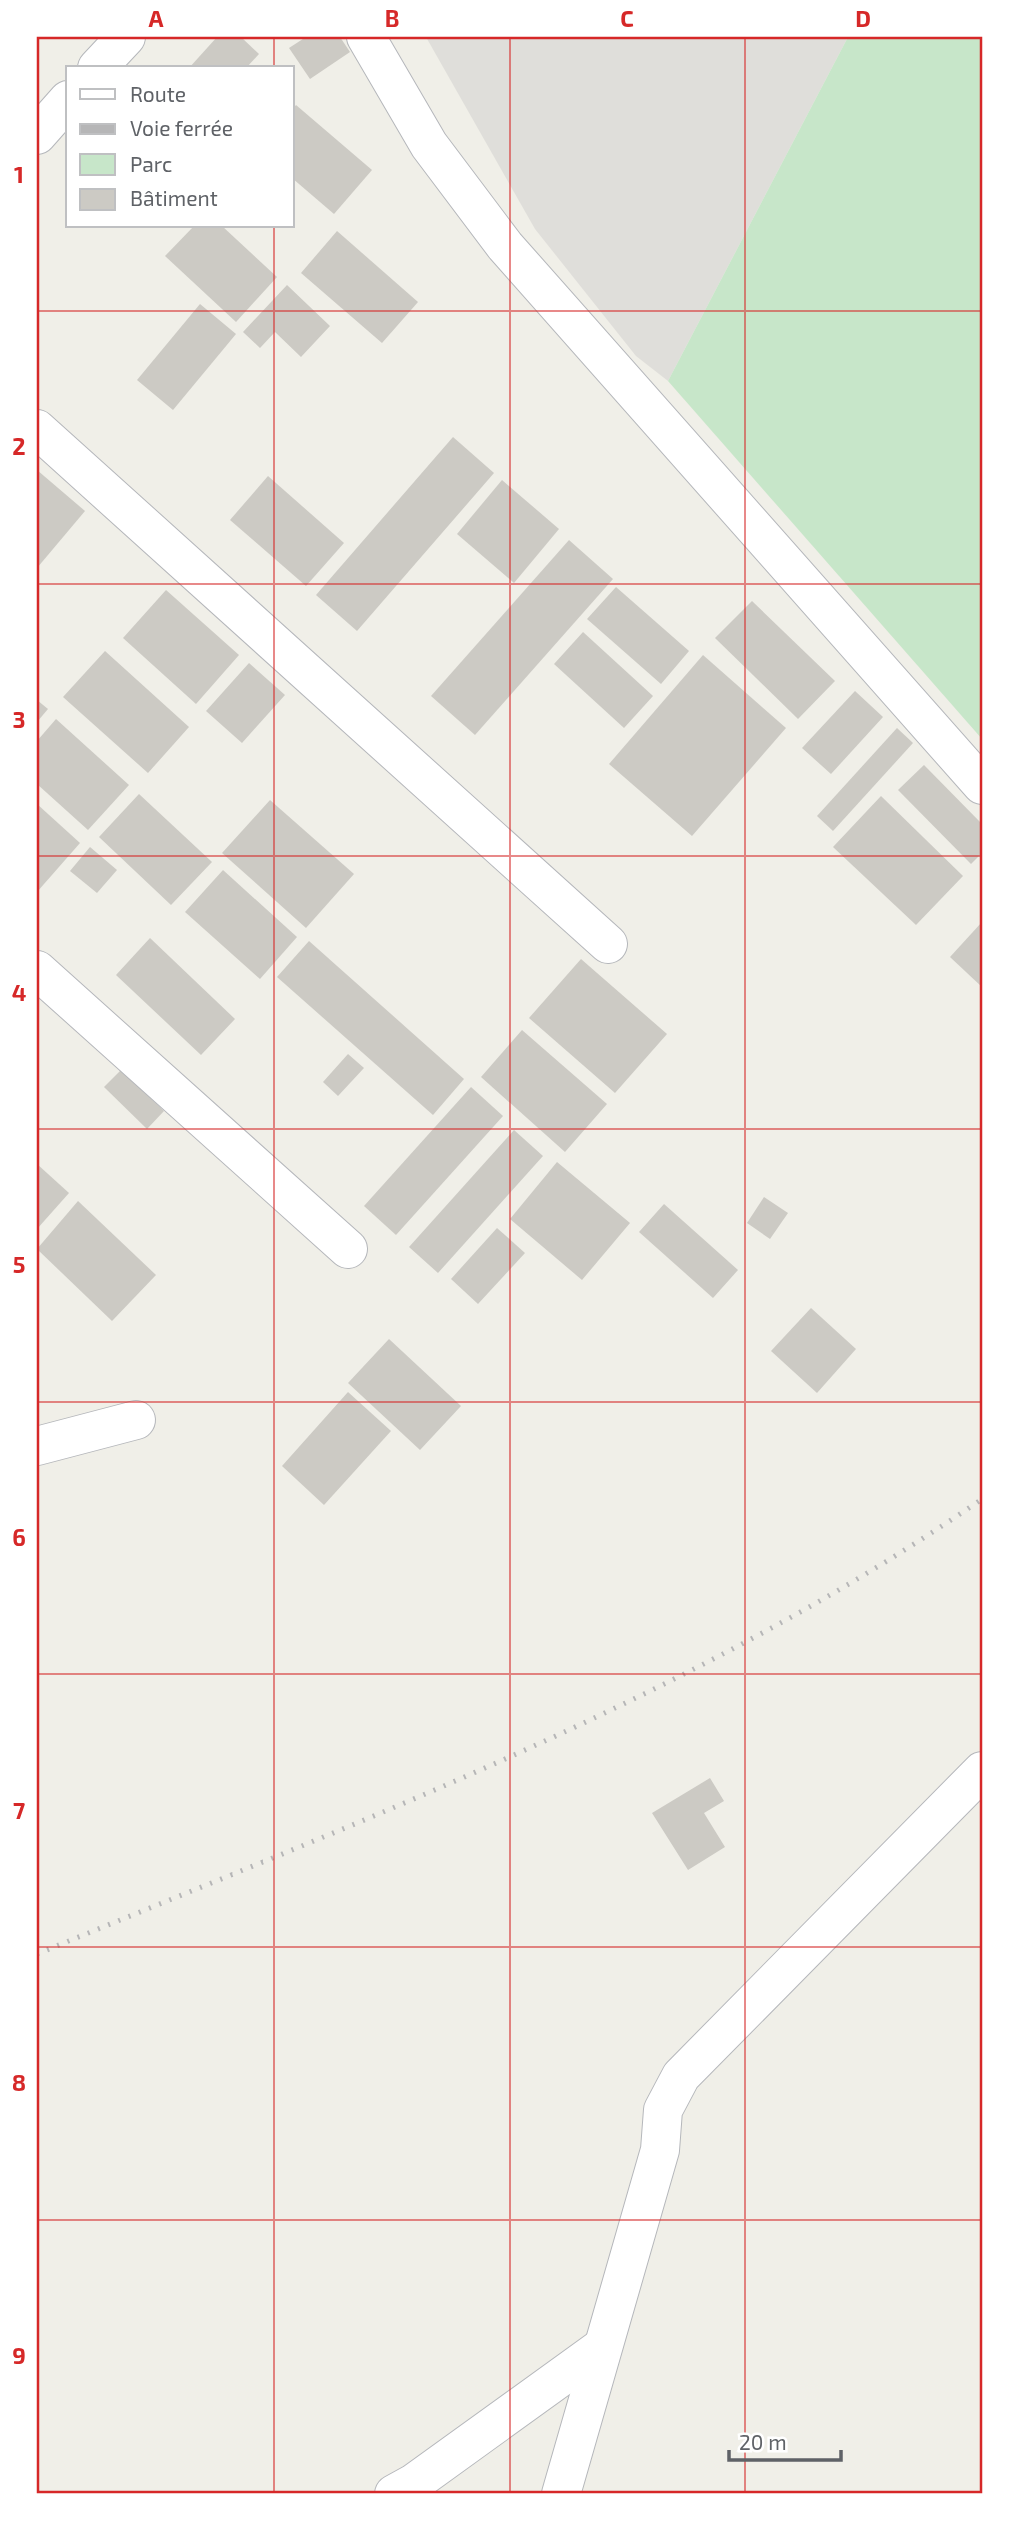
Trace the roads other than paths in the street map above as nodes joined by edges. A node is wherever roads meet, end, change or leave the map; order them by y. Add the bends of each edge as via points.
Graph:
1 (126, 37) edge
2 (366, 37) edge
3 (99, 66) edge
4 (66, 102) edge
5 (37, 135) edge
6 (37, 429) edge
7 (982, 785) edge
8 (608, 944) dead end
9 (37, 970) edge
10 (348, 1249) dead end
11 (136, 1419) dead end
12 (37, 1446) edge
13 (982, 1771) edge
14 (601, 2348) junction
15 (394, 2494) edge
16 (561, 2494) edge

1 - 3 street
2 - 7 street via 429,145 505,246
4 - 5 street
6 - 8 street
9 - 10 street
11 - 12 street
13 - 14 street via 681,2076 663,2110 660,2150
14 - 15 street
14 - 16 street

